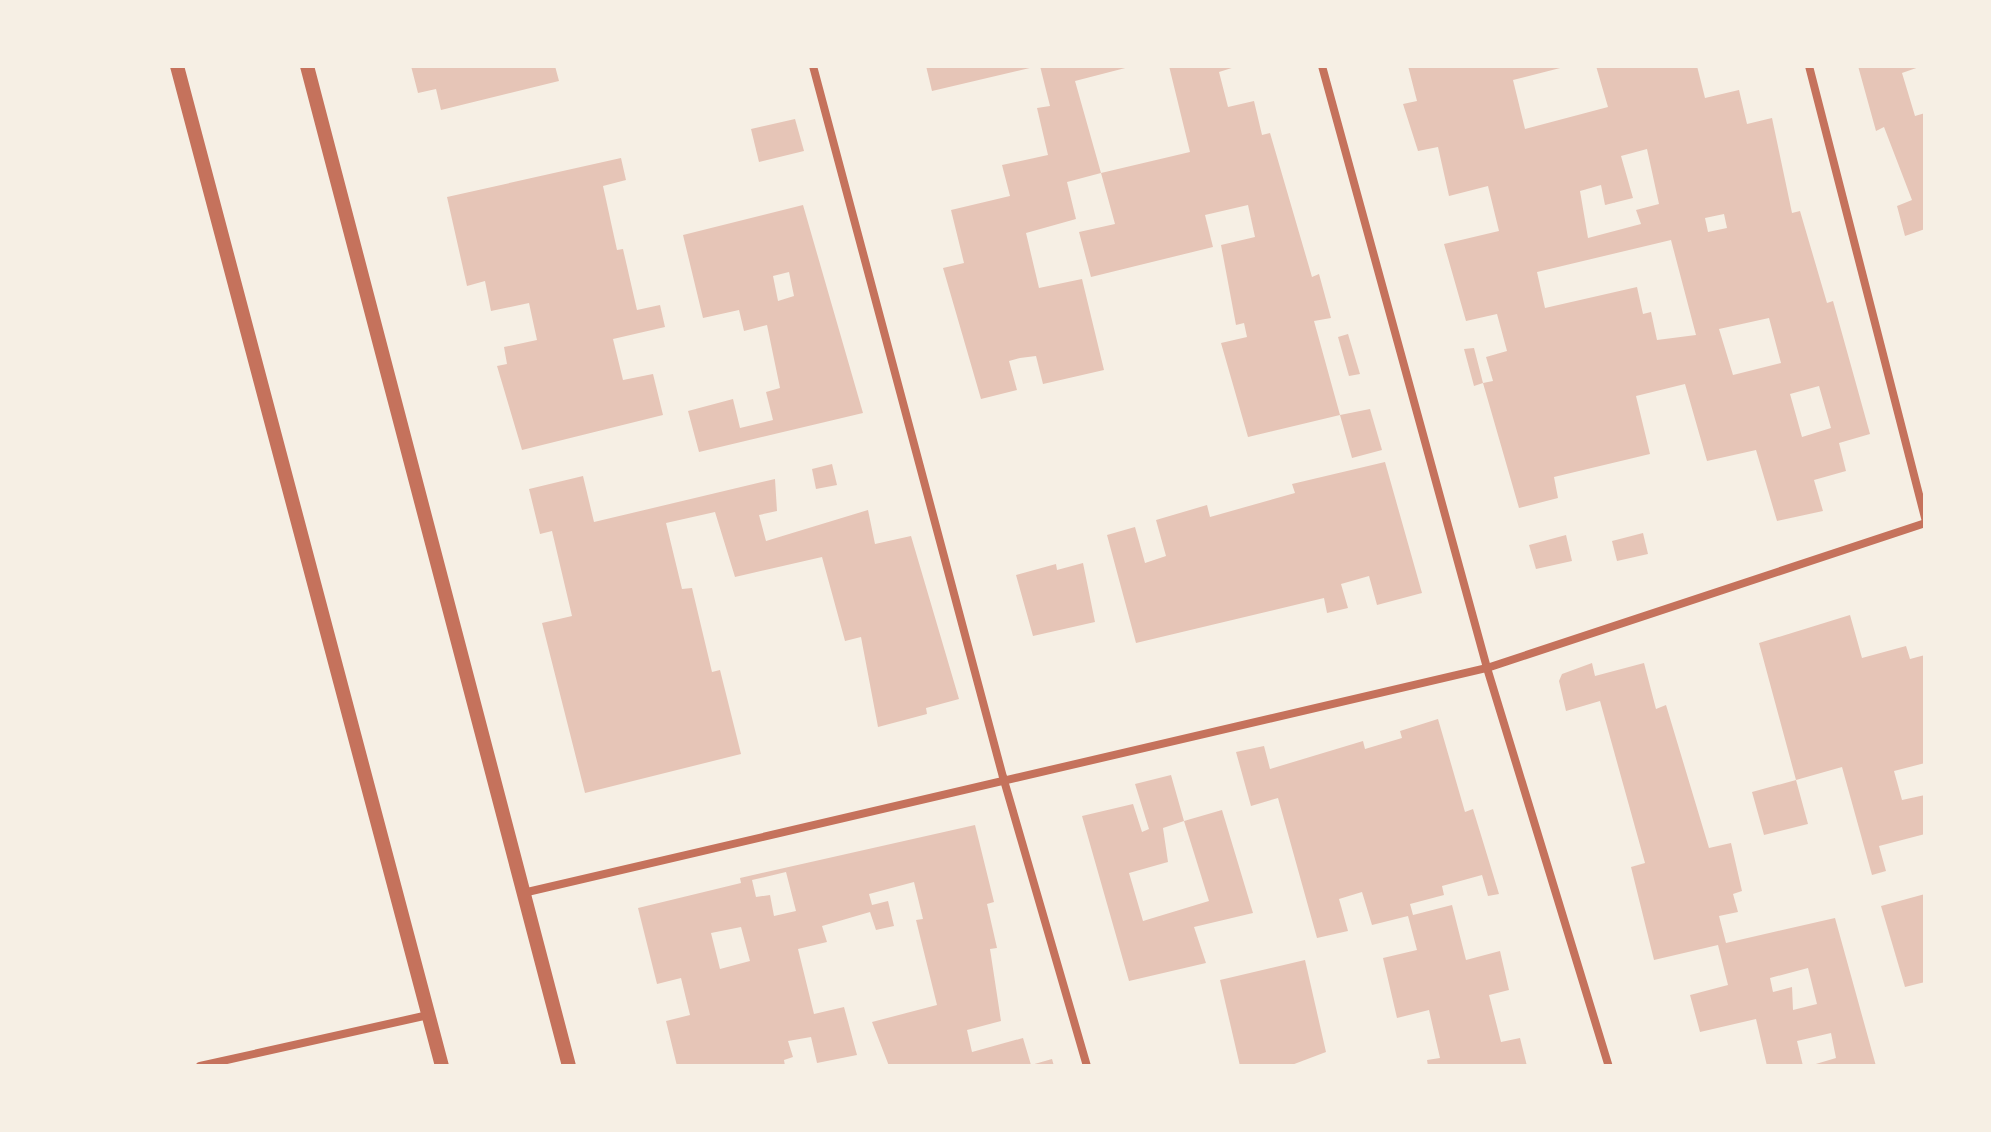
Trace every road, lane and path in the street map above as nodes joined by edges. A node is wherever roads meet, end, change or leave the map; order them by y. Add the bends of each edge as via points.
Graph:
1 (177, 66) edge
2 (307, 66) edge
3 (813, 66) edge
4 (1322, 66) edge
5 (1809, 66) edge
6 (1925, 521) edge
7 (1487, 668) junction
8 (1003, 777) junction
9 (522, 894) junction
10 (429, 1015) junction
11 (200, 1066) edge
12 (442, 1066) edge
13 (569, 1066) edge
14 (1087, 1066) edge
15 (1609, 1066) edge

1 - 10 street
2 - 9 street
3 - 8 street
4 - 7 street
5 - 6 street
6 - 7 street
7 - 8 street
7 - 15 street
8 - 9 street
8 - 14 street
9 - 13 street
10 - 11 street
10 - 12 street

